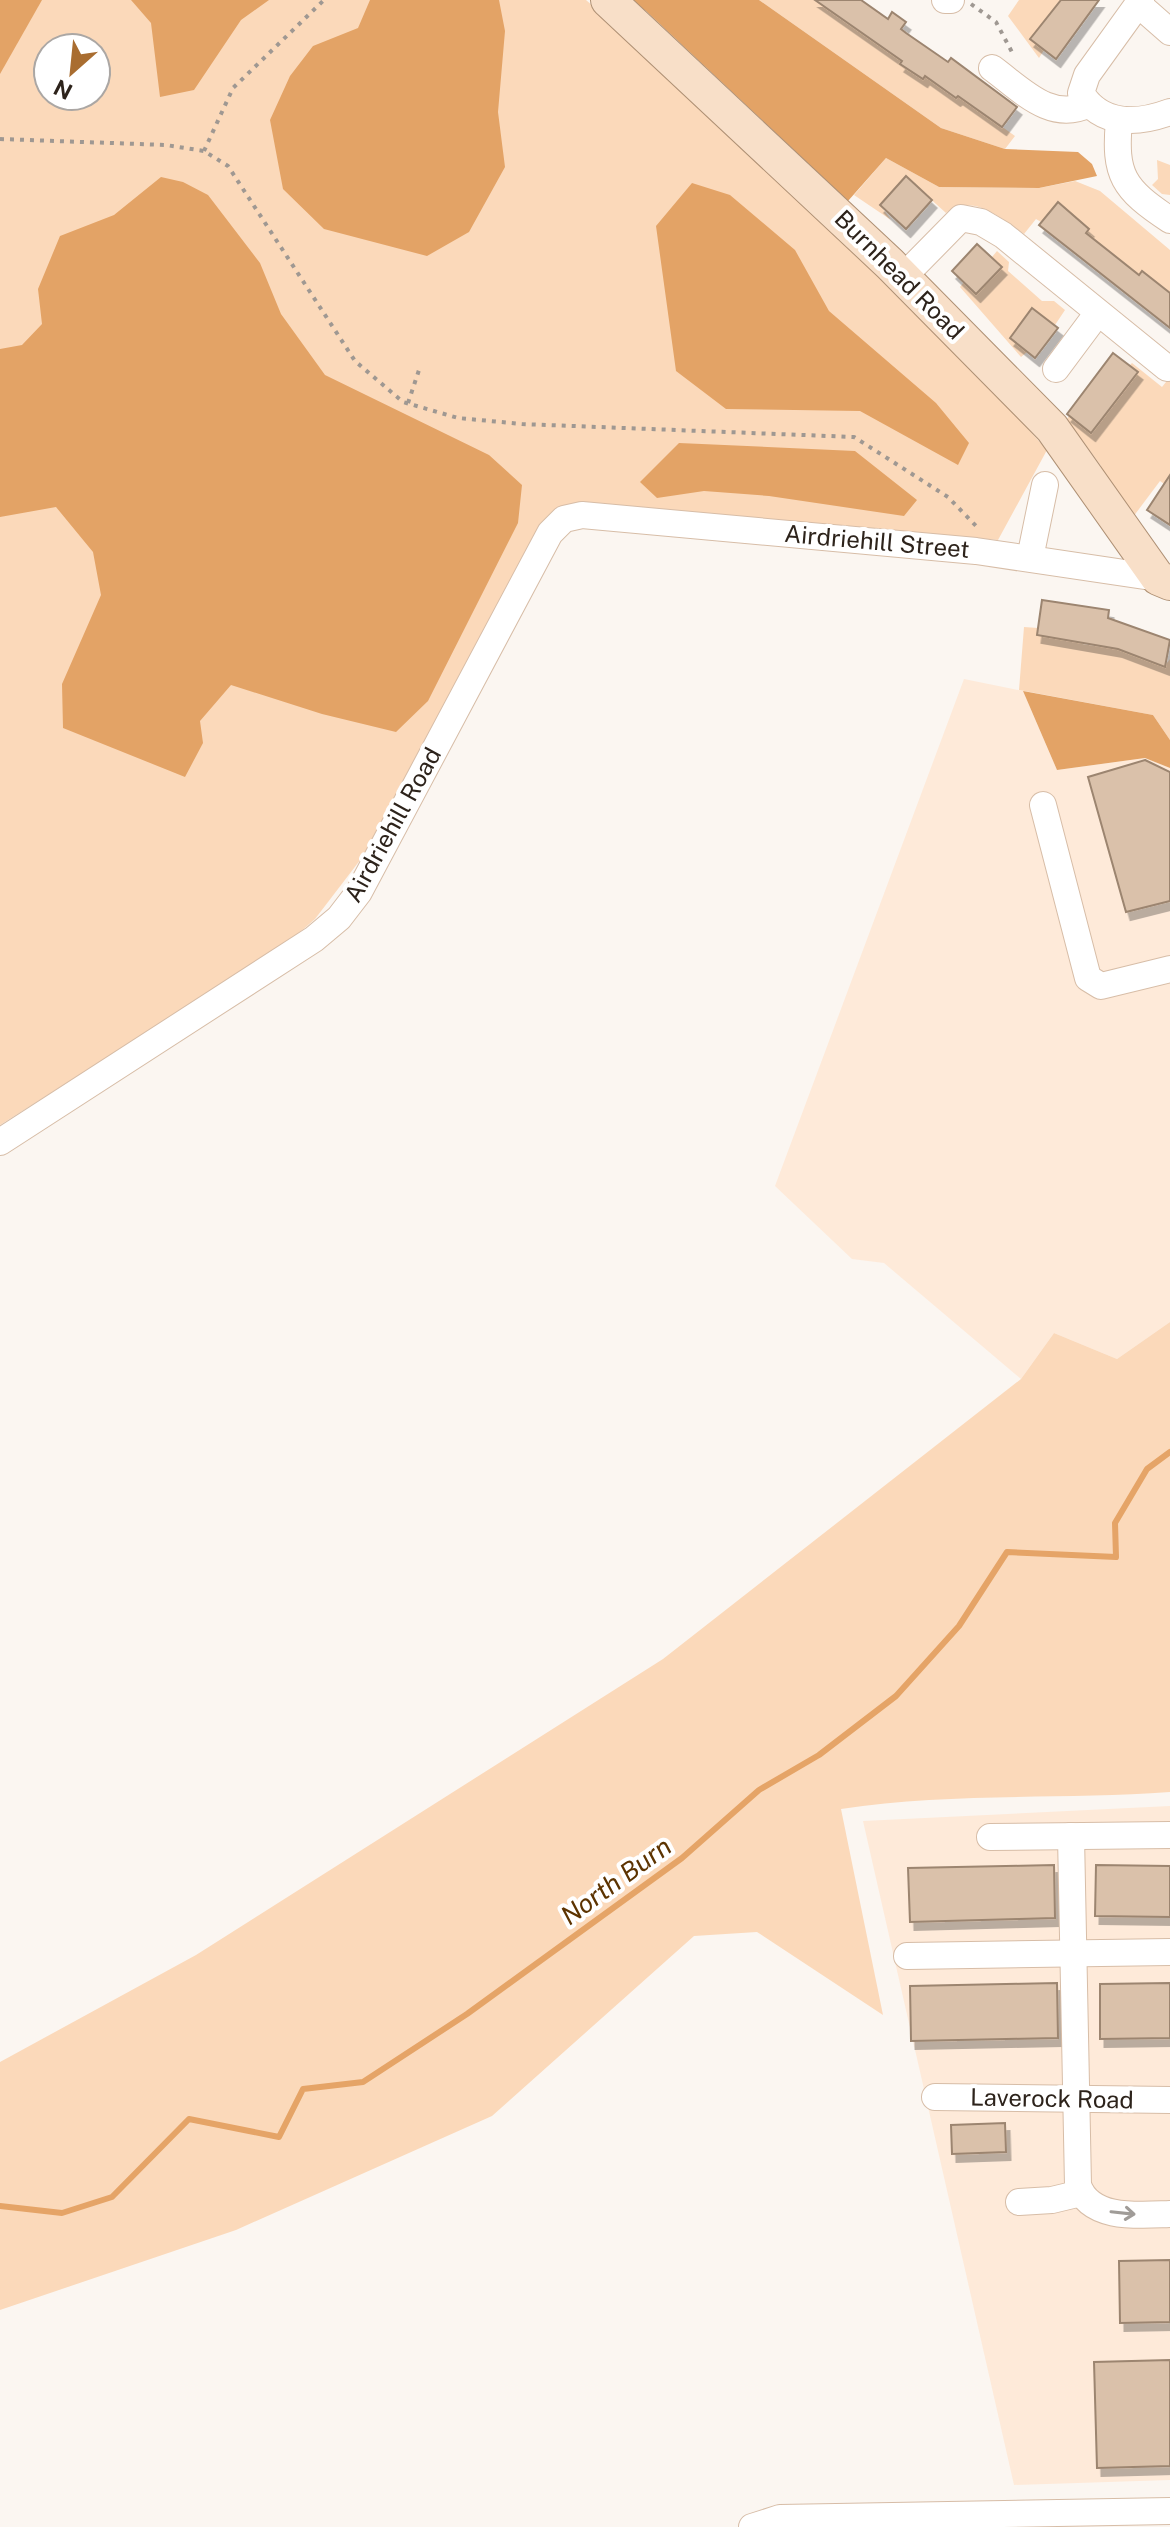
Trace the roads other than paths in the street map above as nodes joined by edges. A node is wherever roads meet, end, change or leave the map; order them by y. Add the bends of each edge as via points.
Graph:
1 (608, 0) edge
2 (1139, 2) edge
3 (1170, 32) edge
4 (1004, 63) road end
5 (1089, 104) junction
6 (1170, 112) edge
7 (1119, 121) junction
8 (1170, 220) edge
9 (903, 277) junction
10 (1097, 314) junction
11 (1167, 368) dead end
12 (1056, 369) dead end
13 (1045, 485) dead end
14 (582, 515) joint
15 (1030, 558) junction
16 (1164, 580) edge
17 (1043, 805) dead end
18 (1170, 969) edge
19 (0, 1142) edge
20 (1170, 1835) edge
21 (1071, 1836) junction
22 (990, 1837) dead end
23 (1170, 1952) edge
24 (1074, 1953) junction
25 (907, 1956) dead end
26 (935, 2097) dead end
27 (1075, 2099) junction
28 (1170, 2100) edge
29 (1081, 2193) junction
30 (1019, 2202) dead end
31 (1170, 2214) edge
32 (1170, 2511) edge
33 (752, 2527) edge

1 - 9 main road, Burnhead Road
2 - 3 street
2 - 5 street via 1087,75 1081,93
4 - 5 street via 1049,110 1075,111
5 - 7 street
6 - 7 street
7 - 8 street via 1119,171
9 - 10 street via 961,218 1003,235
9 - 16 main road, Burnhead Road via 1052,428
10 - 11 street
10 - 12 street
13 - 15 street
14 - 15 street, Airdriehill Street
14 - 19 street, Airdriehill Road via 564,519 550,533 359,892 339,918
15 - 16 street, Airdriehill Street
17 - 18 street via 1088,978 1101,986
20 - 21 street
21 - 22 street
21 - 24 street
23 - 24 street
24 - 25 street
24 - 27 street
26 - 27 street, Laverock Road
27 - 28 street, Laverock Road
27 - 29 street
29 - 30 street
29 -> 31 street via 1110,2212
32 - 33 street via 780,2518

